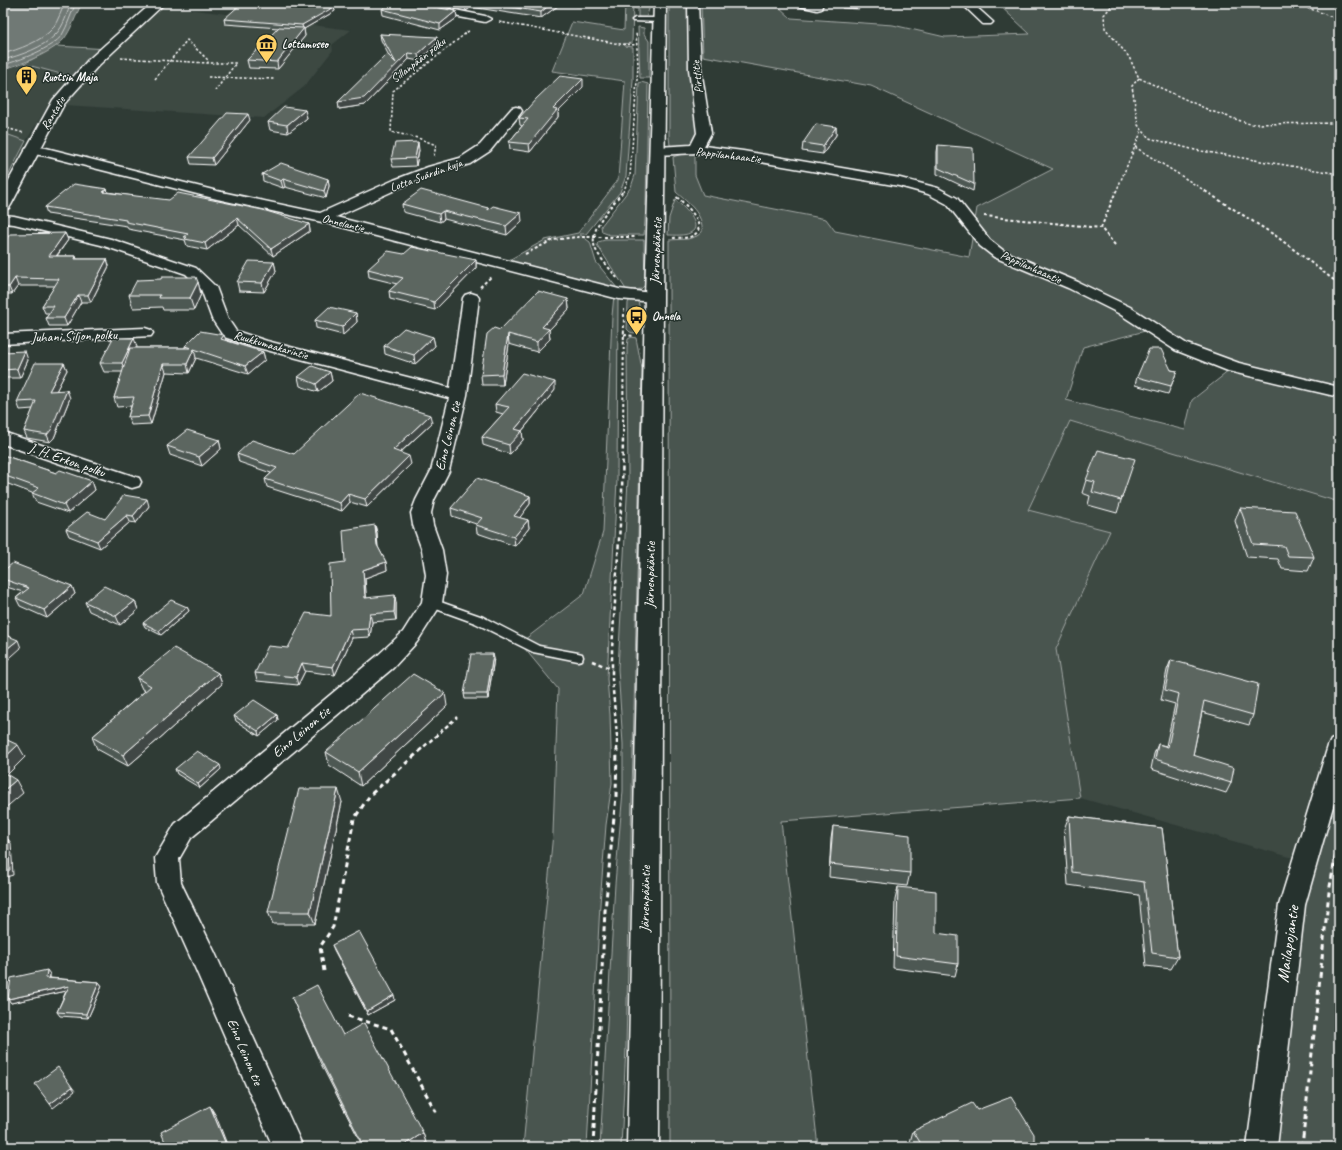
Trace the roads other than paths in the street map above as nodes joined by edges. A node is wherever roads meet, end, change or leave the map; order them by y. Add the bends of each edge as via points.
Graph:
1 (159, 3) edge
2 (403, 3) edge
3 (693, 3) edge
4 (799, 3) edge
5 (818, 3) edge
6 (966, 3) edge
7 (660, 12) edge
8 (485, 19) road end
9 (635, 20) dead end
10 (987, 22) dead end
11 (516, 111) dead end
12 (696, 149) junction
13 (32, 150) junction
14 (658, 151) junction
15 (3, 205) edge
16 (322, 218) junction
17 (3, 219) edge
18 (654, 297) junction
19 (471, 298) dead end
20 (145, 333) dead end
21 (3, 339) edge
22 (1339, 392) edge
23 (458, 395) junction
24 (3, 438) edge
25 (132, 482) dead end
26 (432, 603) junction
27 (578, 657) road end
28 (1339, 746) edge
29 (288, 1147) edge
30 (643, 1147) edge
31 (1262, 1147) edge

1 - 13 main road, Rantatie via 100,57 62,97
2 - 8 street
3 - 12 street, Pirttitie via 695,69 704,133
4 - 5 street via 817,7
6 - 10 street
7 - 9 lane
7 - 14 main road, Järvenpääntie
11 - 16 street, Lotta Svärdin kuja via 485,148 465,161 399,183
12 - 14 street, Pappilanhaantie
12 - 22 street, Pappilanhaantie via 900,182 940,195 952,201 985,243 999,254 1124,310 1181,347 1234,367
13 - 15 main road, Rantatie
13 - 16 street, Onnelantie via 61,155 217,196
14 - 18 main road, Järvenpääntie
16 - 18 street, Onnelantie via 624,295
17 - 23 street, Ruukkumaakarintie via 106,242 191,270 208,287 220,319 230,334
18 - 30 main road, Järvenpääntie
19 - 23 street, Eino Leinon tie
20 - 21 street, Juhani Siljon polku
23 - 26 street, Eino Leinon tie via 440,471 421,513 436,575
24 - 25 street, J. H. Erkon polku
26 - 27 lane via 479,620 537,649
26 - 29 street, Eino Leinon tie via 410,637 385,662 183,831 167,858 169,883
28 - 31 street, Mailapojantie via 1292,905

